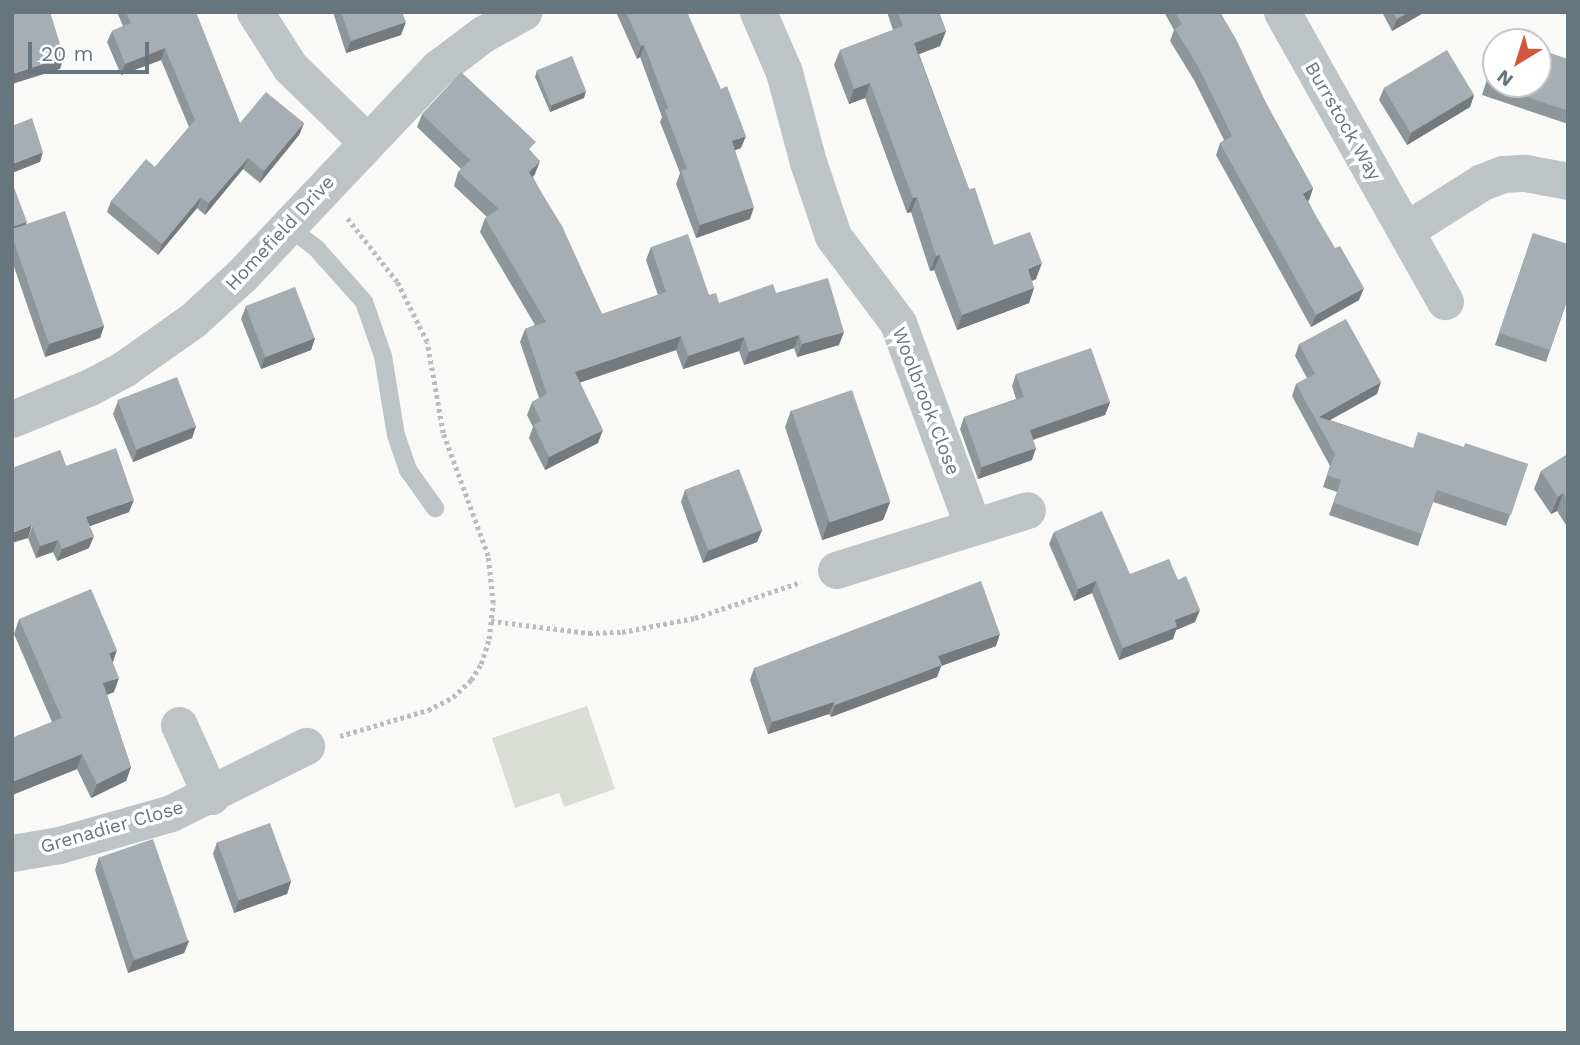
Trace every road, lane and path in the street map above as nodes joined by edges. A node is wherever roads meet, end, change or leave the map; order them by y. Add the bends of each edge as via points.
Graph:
1 (255, 12) edge
2 (523, 12) edge
3 (758, 12) edge
4 (1282, 12) edge
5 (366, 141) junction
6 (1568, 181) edge
7 (287, 226) junction
8 (1406, 230) junction
9 (1445, 301) dead end
10 (12, 419) edge
11 (435, 508) dead end
12 (1027, 510) dead end
13 (973, 527) junction
14 (836, 570) joint
15 (491, 621) dead end
16 (388, 723) dead end
17 (179, 725) dead end
18 (306, 746) joint
19 (211, 796) junction
20 (12, 853) edge

1 - 5 street via 290,66
2 - 5 street, Homefield Drive via 483,34 438,68
3 - 13 street, Woolbrook Close via 784,72 833,236 898,323
4 - 8 street, Burrstock Way
5 - 7 street, Homefield Drive
6 - 8 street via 1503,174
7 - 10 street, Homefield Drive via 219,299 152,349 90,387
7 - 11 lane via 317,249 364,302 383,356 396,435 408,470
8 - 9 street, Burrstock Way
12 - 13 street
13 - 14 street
14 - 15 path via 727,609 655,628 589,633
16 - 18 path
17 - 19 street, Grenadier Close
18 - 19 street, Grenadier Close
19 - 20 street, Grenadier Close via 83,839

